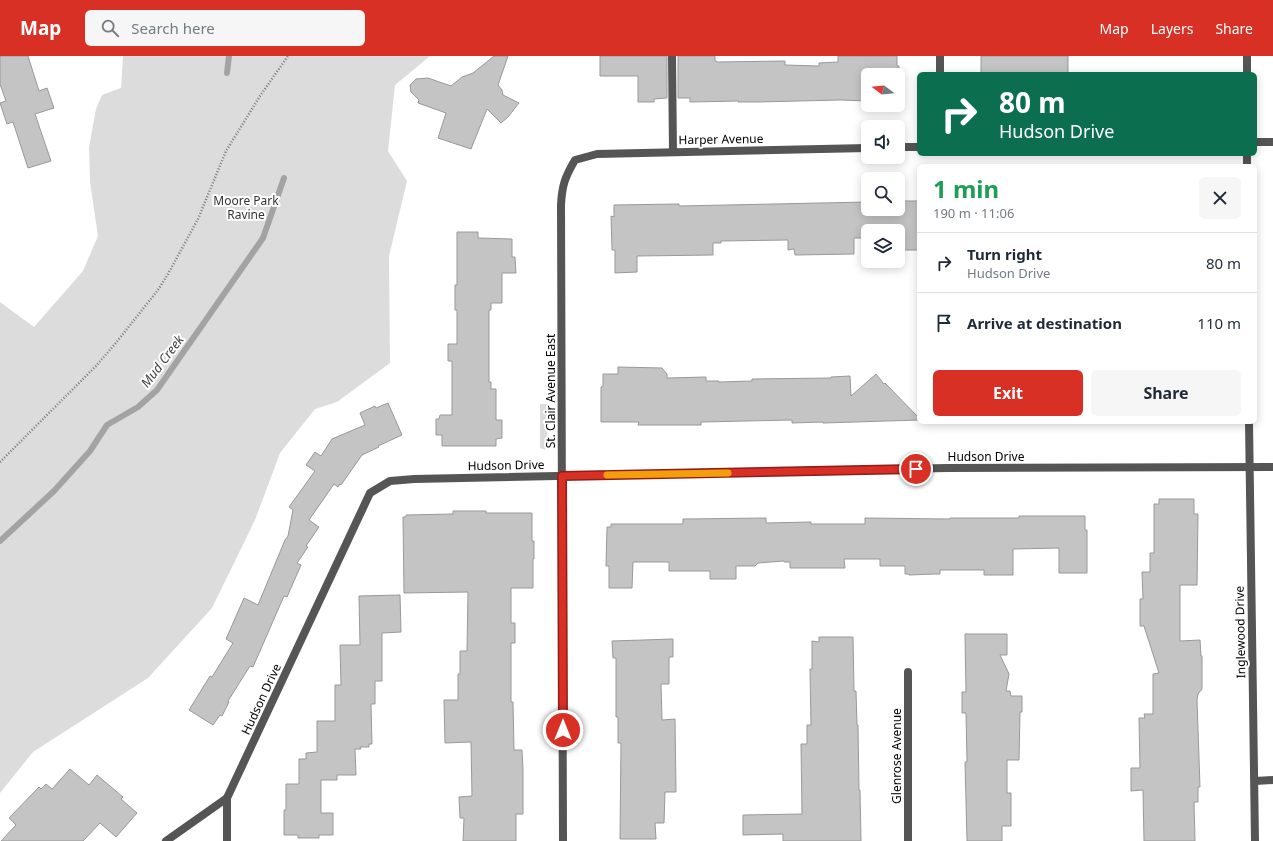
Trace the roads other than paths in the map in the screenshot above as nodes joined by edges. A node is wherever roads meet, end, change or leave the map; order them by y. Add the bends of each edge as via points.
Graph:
1 (672, 56) edge
2 (940, 56) edge
3 (1247, 56) edge
4 (940, 72) edge
5 (1247, 72) edge
6 (1257, 142) edge
7 (1273, 142) edge
8 (905, 147) edge
9 (917, 147) edge
10 (861, 148) edge
11 (673, 152) junction
12 (575, 160) joint
13 (1249, 424) edge
14 (1250, 467) junction
15 (1273, 467) edge
16 (562, 476) junction
17 (908, 672) dead end
18 (1273, 780) edge
19 (1254, 781) junction
20 (227, 798) junction
21 (166, 841) edge
22 (227, 841) edge
23 (563, 841) edge
24 (908, 841) edge
25 (1255, 841) edge

1 - 11 street
2 - 4 street
3 - 5 street
6 - 7 street
8 - 9 street
10 - 11 street, Harper Avenue
11 - 12 street, Harper Avenue via 597,154
12 - 16 street, St. Clair Avenue East via 566,175 562,196
13 - 14 street, Inglewood Drive
14 - 15 street, Hudson Drive
14 - 16 street, Hudson Drive via 940,468
14 - 19 street, Inglewood Drive
16 - 20 street, Hudson Drive via 390,480 370,493
16 - 23 street, St. Clair Avenue East
17 - 24 street, Glenrose Avenue
18 - 19 street
19 - 25 street, Inglewood Drive
20 - 21 street, Hudson Drive
20 - 22 street

